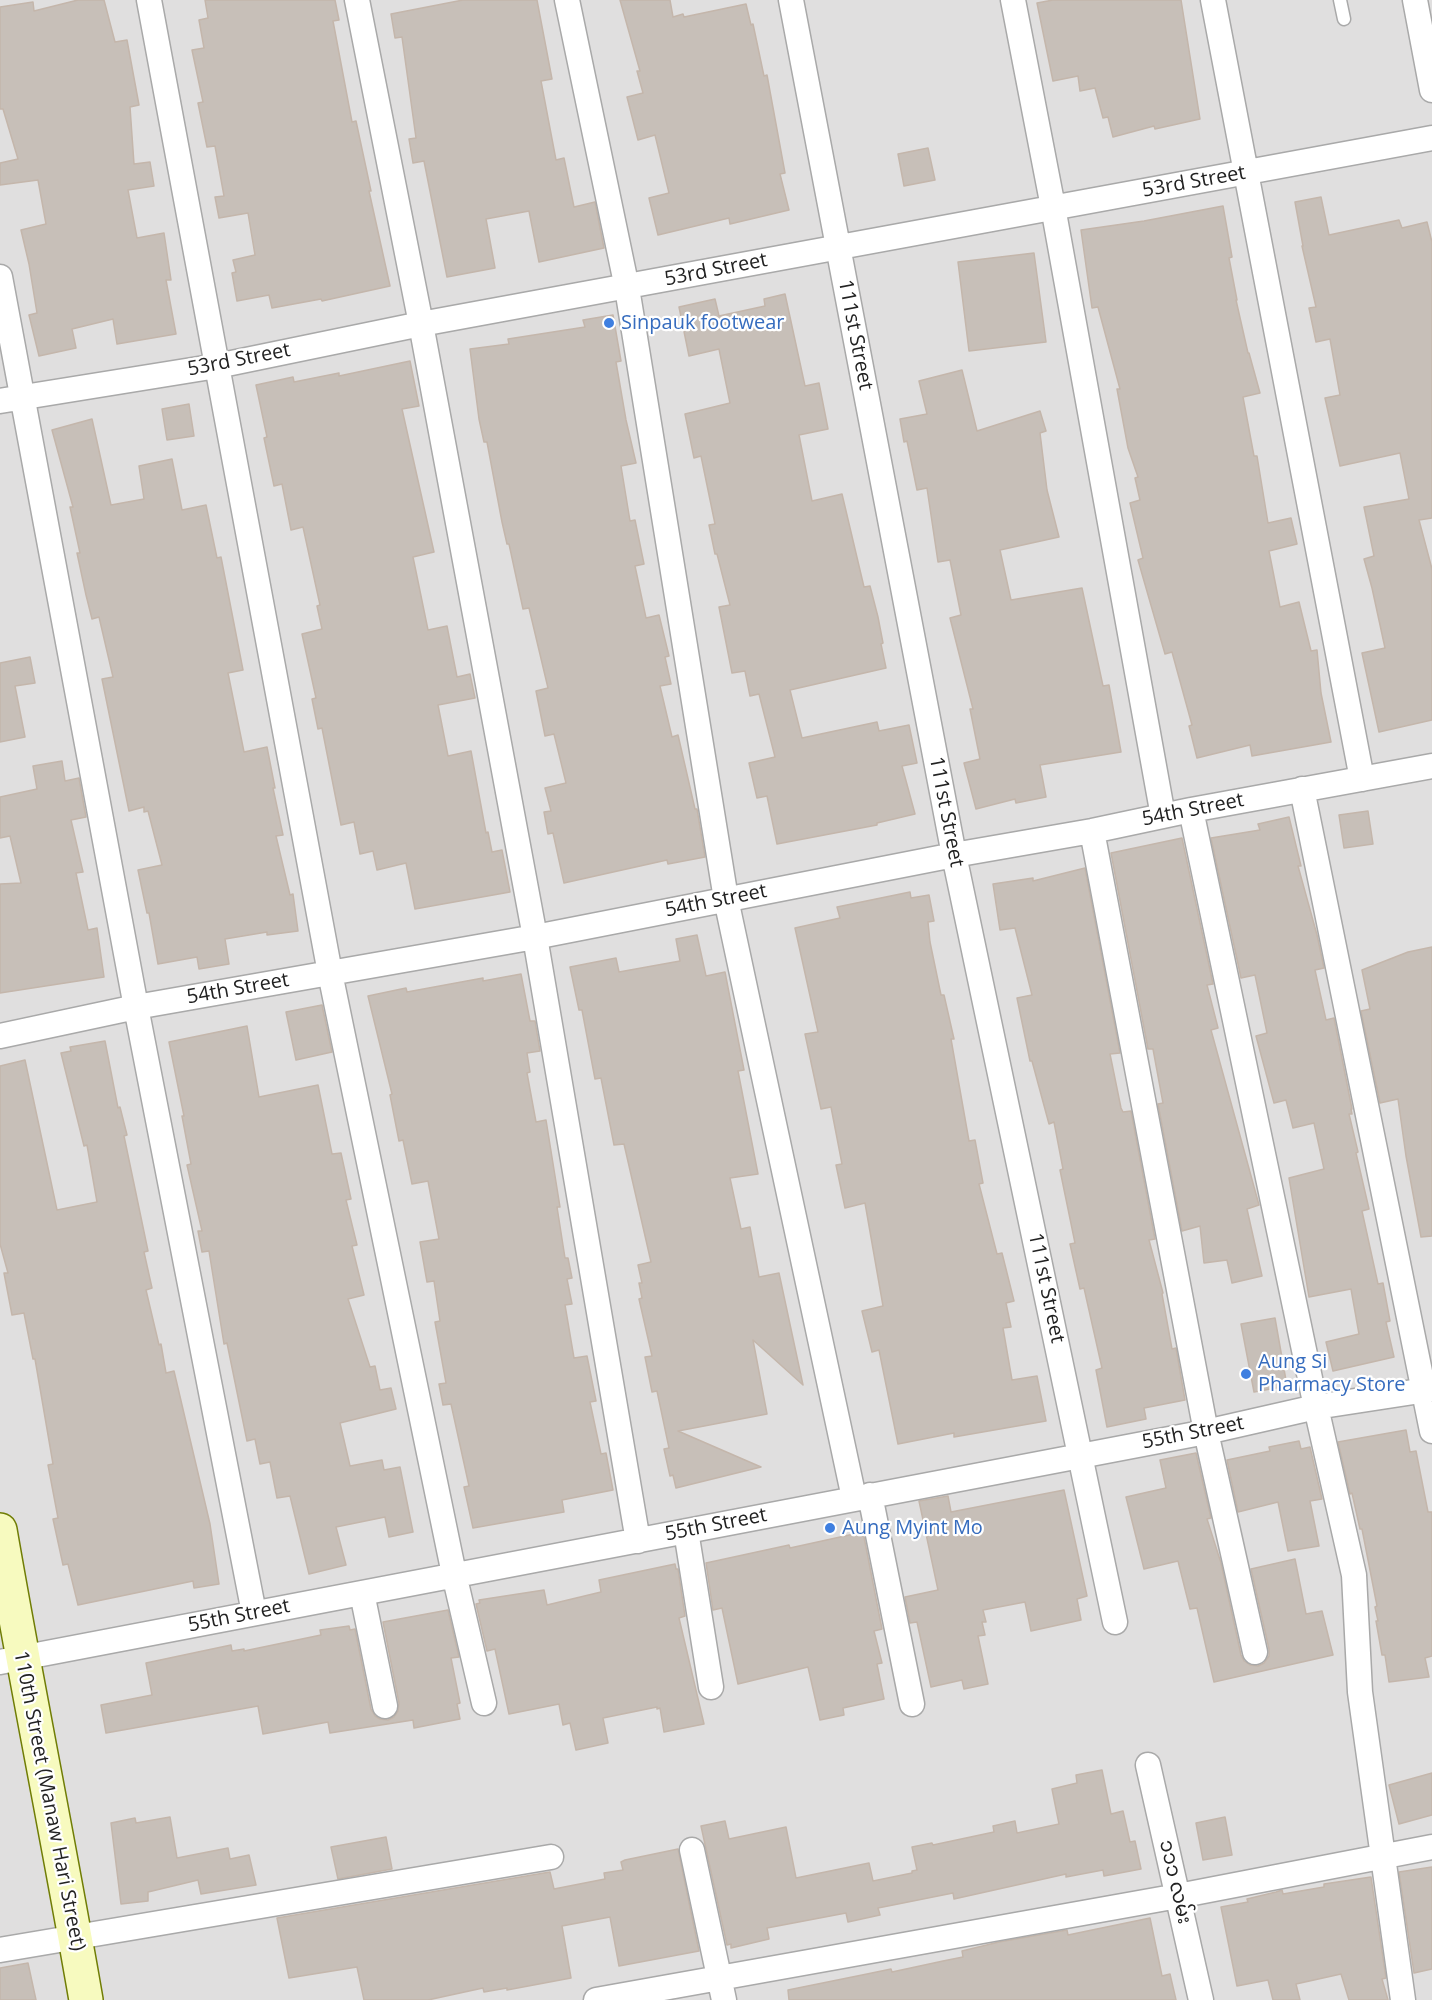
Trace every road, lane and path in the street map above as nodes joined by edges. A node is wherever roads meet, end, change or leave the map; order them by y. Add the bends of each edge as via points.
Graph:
1 (149, 0) edge
2 (357, 0) edge
3 (567, 0) edge
4 (791, 0) edge
5 (1013, 0) edge
6 (1213, 0) edge
7 (1340, 0) edge
8 (1415, 0) edge
9 (1344, 19) dead end
10 (1432, 90) edge
11 (1432, 138) edge
12 (1245, 172) junction
13 (1053, 207) junction
14 (838, 246) junction
15 (0, 277) edge
16 (627, 288) junction
17 (421, 324) junction
18 (217, 366) junction
19 (24, 397) junction
20 (0, 401) edge
21 (1432, 766) edge
22 (1362, 779) junction
23 (1302, 789) junction
24 (1191, 810) junction
25 (1163, 816) junction
26 (1092, 831) junction
27 (954, 855) junction
28 (726, 898) junction
29 (535, 937) junction
30 (330, 973) junction
31 (136, 1007) junction
32 (0, 1036) edge
33 (1428, 1390) edge
34 (1316, 1407) junction
35 (1432, 1431) edge
36 (1206, 1432) junction
37 (1081, 1455) junction
38 (862, 1497) junction
39 (0, 1530) edge
40 (686, 1531) junction
41 (638, 1541) junction
42 (454, 1574) junction
43 (362, 1593) junction
44 (254, 1613) junction
45 (1115, 1622) dead end
46 (1255, 1652) dead end
47 (11, 1660) edge
48 (711, 1687) dead end
49 (484, 1703) dead end
50 (912, 1704) dead end
51 (385, 1706) dead end
52 (1148, 1765) dead end
53 (1432, 1847) edge
54 (692, 1850) dead end
55 (1383, 1856) junction
56 (551, 1857) dead end
57 (1178, 1896) junction
58 (75, 1937) junction
59 (0, 1950) edge
60 (722, 1990) edge
61 (86, 2000) edge
62 (596, 2000) edge
63 (1201, 2000) edge
64 (1403, 2000) edge

1 - 18 street
2 - 17 street
3 - 16 street
4 - 14 street, 111st Street
5 - 13 street
6 - 12 street
7 - 9 lane
8 - 10 street
11 - 12 street, 53rd Street
12 - 13 street, 53rd Street
12 - 22 street
13 - 14 street, 53rd Street
13 - 25 street
14 - 16 street, 53rd Street
14 - 27 street, 111st Street
15 - 19 street
16 - 17 street, 53rd Street
16 - 28 street
17 - 18 street, 53rd Street
17 - 29 street
18 - 19 street, 53rd Street
18 - 30 street
19 - 20 street, 53rd Street
19 - 31 street
21 - 22 street, 54th Street
22 - 23 street, 54th Street
23 - 24 street, 54th Street
23 - 33 street
24 - 25 street, 54th Street
24 - 34 street
25 - 26 street, 54th Street
26 - 27 street, 54th Street
26 - 36 street
27 - 28 street, 54th Street
27 - 37 street, 111st Street
28 - 29 street, 54th Street
28 - 38 street
29 - 30 street, 54th Street
29 - 41 street
30 - 31 street, 54th Street
30 - 42 street
31 - 32 street, 54th Street
31 - 44 street
33 - 34 street, 55th Street
33 - 35 street
34 - 36 street, 55th Street
34 - 55 street via 1354,1575 1360,1692
36 - 37 street, 55th Street
36 - 46 street
37 - 38 street, 55th Street
37 - 45 street, 111st Street
38 - 40 street, 55th Street
38 - 50 street
39 - 47 main road, 110th Street (Manaw Hari Street)
40 - 41 street, 55th Street
40 - 48 street
41 - 42 street, 55th Street
42 - 43 street, 55th Street
42 - 49 street
43 - 44 street, 55th Street
43 - 51 street
44 - 47 street, 55th Street
47 - 58 main road, 110th Street (Manaw Hari Street) via 37,1736
52 - 57 street, ၁၁၁ လမ်း
53 - 55 street
54 - 60 street
55 - 57 street
55 - 64 street
56 - 58 street
57 - 60 street
57 - 63 street, ၁၁၁ လမ်း
58 - 59 street
58 - 61 main road, 110th Street (Manaw Hari Street)
60 - 62 street

